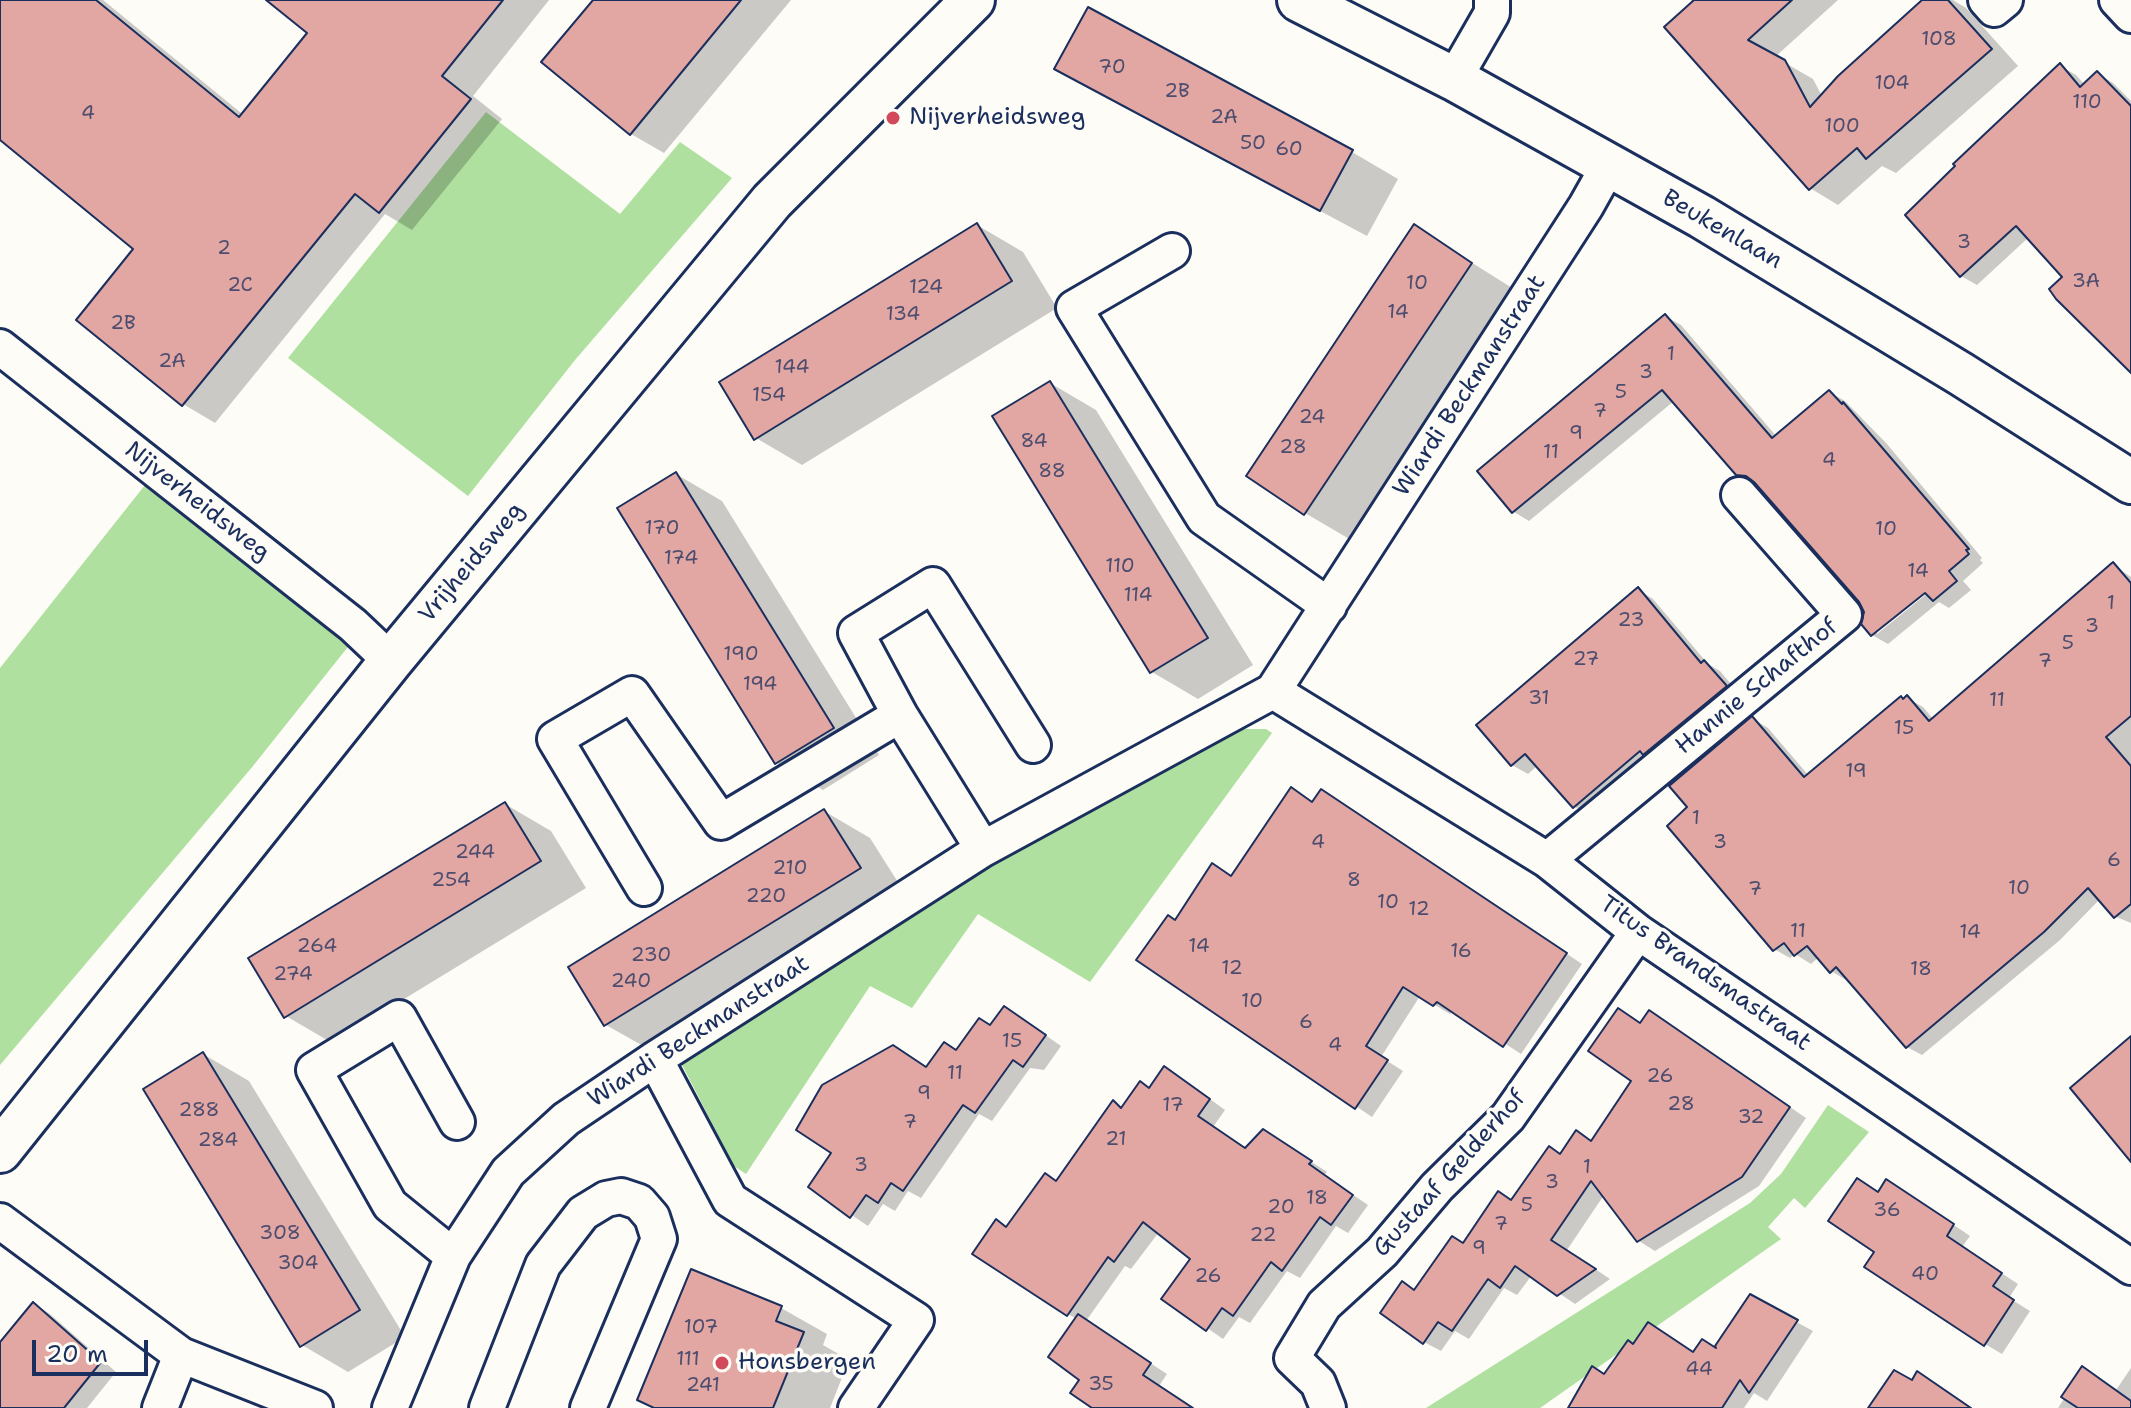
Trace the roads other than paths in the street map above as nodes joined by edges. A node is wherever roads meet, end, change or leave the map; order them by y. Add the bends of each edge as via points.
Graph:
1 (973, 0) edge
2 (1299, 0) edge
3 (1492, 0) edge
4 (1986, 0) edge
5 (2005, 0) edge
6 (2117, 0) edge
7 (2131, 15) edge
8 (1454, 79) junction
9 (1609, 165) junction
10 (1172, 251) dead end
11 (0, 347) edge
12 (2131, 482) edge
13 (1739, 495) dead end
14 (1329, 606) junction
15 (391, 661) junction
16 (1273, 691) junction
17 (900, 715) junction
18 (1033, 745) dead end
19 (983, 849) junction
20 (1547, 860) junction
21 (644, 888) dead end
22 (1638, 932) junction
23 (655, 1059) junction
24 (457, 1122) dead end
25 (0, 1151) edge
26 (0, 1221) edge
27 (453, 1256) junction
28 (2131, 1267) edge
29 (181, 1355) junction
30 (160, 1408) edge
31 (315, 1408) edge
32 (390, 1408) edge
33 (487, 1408) edge
34 (588, 1408) edge
35 (856, 1408) edge
36 (1328, 1408) edge

1 - 15 street, Vrijheidsweg via 772,201
2 - 8 street, Beukenlaan
3 - 8 street via 1492,13
4 - 5 street via 1994,9
6 - 7 street
8 - 9 street, Beukenlaan
9 - 12 street, Beukenlaan via 1789,269
9 - 14 street, Wiardi Beckmanstraat
10 - 14 street via 1074,308 1204,518
11 - 15 street, Nijverheidsweg via 353,625
13 - 20 street, Hannie Schafthof via 1844,615
14 - 16 street, Wiardi Beckmanstraat
15 - 25 street, Vrijheidsweg
16 - 19 street, Wiardi Beckmanstraat
16 - 20 street, Titus Brandsmastraat
17 - 18 street via 856,633 933,585
17 - 19 street
17 - 21 street via 721,822 632,694 555,739
19 - 23 street, Wiardi Beckmanstraat
20 - 22 street, Titus Brandsmastraat
22 - 28 street, Titus Brandsmastraat
22 - 36 street, Gustaaf Gelderhof via 1508,1117 1437,1187 1382,1252 1324,1305 1292,1358 1318,1383
23 - 27 street, Wiardi Beckmanstraat via 566,1119 508,1172
23 - 35 street via 730,1200 916,1320
24 - 27 street via 399,1018 314,1070 390,1205
26 - 29 street
27 - 32 street, Wiardi Beckmanstraat
29 - 30 street
29 - 31 street
33 - 34 street via 543,1265 583,1213 621,1196 639,1202 652,1217 659,1239

